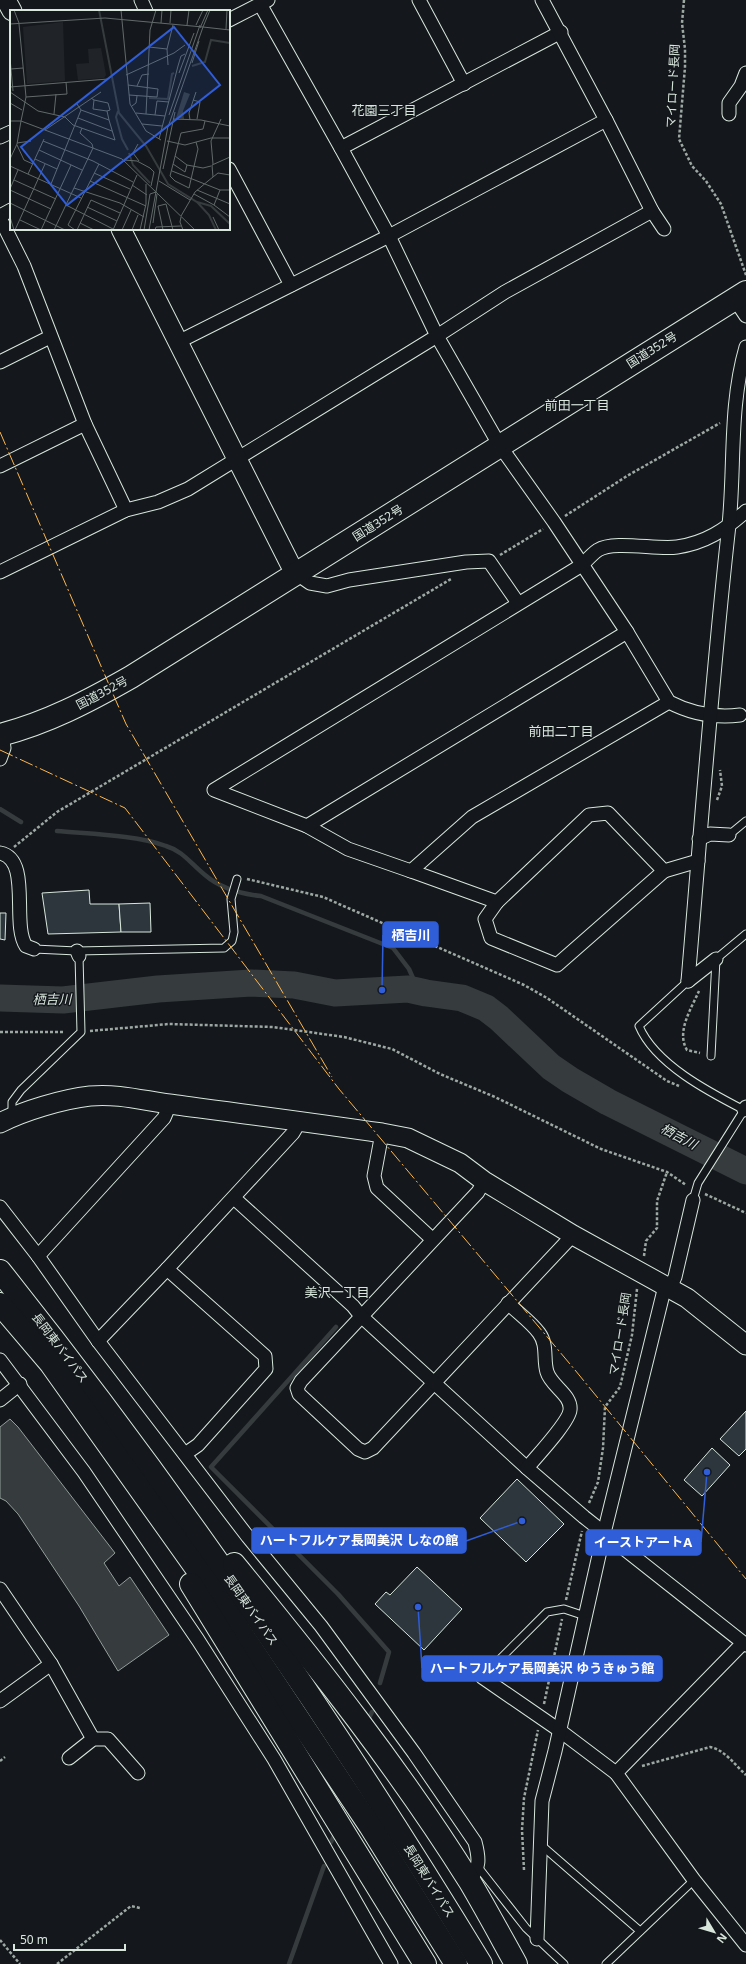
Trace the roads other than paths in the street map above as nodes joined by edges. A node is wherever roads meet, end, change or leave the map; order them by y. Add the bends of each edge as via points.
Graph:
1 (6, 0) edge
2 (141, 0) edge
3 (419, 0) edge
4 (542, 0) edge
5 (264, 2) edge
6 (11, 10) edge
7 (146, 10) edge
8 (230, 19) edge
9 (561, 32) junction
10 (746, 73) edge
11 (464, 84) junction
12 (729, 114) dead end
13 (606, 120) junction
14 (10, 132) edge
15 (0, 137) edge
16 (341, 148) junction
17 (230, 171) edge
18 (10, 211) edge
19 (652, 211) junction
20 (0, 217) edge
21 (664, 229) dead end
22 (122, 230) edge
23 (388, 236) junction
24 (291, 284) junction
25 (740, 295) edge
26 (746, 316) edge
27 (50, 336) junction
28 (437, 336) junction
29 (178, 342) junction
30 (746, 347) edge
31 (0, 362) edge
32 (85, 424) junction
33 (500, 446) junction
34 (237, 458) junction
35 (0, 466) edge
36 (126, 510) junction
37 (746, 511) edge
38 (728, 526) junction
39 (582, 565) junction
40 (0, 572) edge
41 (297, 574) junction
42 (518, 603) junction
43 (626, 632) junction
44 (668, 702) junction
45 (709, 716) junction
46 (743, 718) edge
47 (1, 735) edge
48 (0, 759) edge
49 (746, 821) edge
50 (307, 826) junction
51 (729, 835) joint
52 (699, 839) junction
53 (2, 854) edge
54 (698, 861) junction
55 (411, 870) junction
56 (664, 870) junction
57 (237, 879) road end
58 (497, 902) junction
59 (746, 934) edge
60 (34, 949) joint
61 (78, 953) junction
62 (716, 959) junction
63 (688, 980) junction
64 (711, 1056) dead end
65 (170, 1104) junction
66 (745, 1108) edge
67 (6, 1120) edge
68 (300, 1121) junction
69 (382, 1133) junction
70 (484, 1181) junction
71 (698, 1197) joint
72 (234, 1198) junction
73 (0, 1207) edge
74 (573, 1235) junction
75 (432, 1239) junction
76 (38, 1256) junction
77 (167, 1269) junction
78 (0, 1271) edge
79 (667, 1287) junction
80 (508, 1303) junction
81 (0, 1304) edge
82 (0, 1307) edge
83 (361, 1316) junction
84 (98, 1341) junction
85 (746, 1345) edge
86 (0, 1360) edge
87 (20, 1384) junction
88 (433, 1384) junction
89 (0, 1400) edge
90 (185, 1454) junction
91 (527, 1468) junction
92 (155, 1474) junction
93 (604, 1532) junction
94 (0, 1589) edge
95 (585, 1616) junction
96 (745, 1644) edge
97 (51, 1664) junction
98 (482, 1677) joint
99 (0, 1701) edge
100 (559, 1730) junction
101 (93, 1739) junction
102 (69, 1758) dead end
103 (138, 1774) dead end
104 (616, 1774) junction
105 (540, 1844) junction
106 (474, 1875) junction
107 (694, 1880) junction
108 (640, 1931) junction
109 (537, 1939) junction
110 (746, 1945) edge
111 (391, 1964) edge
112 (425, 1964) edge
113 (456, 1964) edge
114 (481, 1964) edge
115 (516, 1964) edge
116 (564, 1964) edge
117 (606, 1964) edge

1 - 6 street
2 - 7 street
3 - 11 street
4 - 9 street
5 - 8 street
5 - 16 street
9 - 11 street
9 - 13 street
10 - 12 street via 741,86 729,103
11 - 16 street
13 - 19 street
13 - 23 street
14 - 15 street
16 - 23 street
17 - 24 street
18 - 20 street
19 - 21 street
19 - 28 street via 505,292
20 - 27 street via 24,266
22 - 29 street
23 - 24 street
23 - 28 street
24 - 29 street
25 - 26 street
25 - 33 highway, 国道352号
27 - 31 street
27 - 32 street
28 - 33 street
28 - 34 street
29 - 34 street
30 - 38 street via 733,416
32 - 35 street
32 - 36 street
33 - 39 street
33 - 41 highway, 国道352号
34 - 36 street via 188,489 158,502
34 - 41 street
36 - 40 street
37 - 38 street
38 - 39 street via 701,542 676,547 616,546 599,550
38 - 45 street
39 - 42 street
39 - 43 street
41 - 42 street via 310,583 327,586 466,562 489,561
41 - 47 highway, 国道352号 via 131,678 82,705
42 - 50 street via 214,790
43 - 44 street
43 - 50 street
44 - 45 street
44 - 55 street via 472,817
45 - 46 street
45 - 52 street
47 - 48 street via 4,748
49 - 51 lane
50 - 55 street via 348,849
51 - 52 street via 710,834
52 - 54 street
53 - 60 street via 14,863 19,876 19,931 26,946
54 - 56 street
54 - 63 street
55 - 58 street
56 - 58 street via 608,813 599,812 590,815
56 - 58 street via 557,965 491,938 485,919
57 - 61 lane via 231,898 234,932 232,941 224,948
59 - 62 lane
60 - 61 lane
61 - 67 lane via 81,1030 22,1090 12,1102
62 - 63 street
62 - 64 lane
63 - 66 lane via 639,1026 643,1036 683,1075 708,1091
65 - 67 street via 121,1096 89,1096
65 - 68 street
65 - 76 street via 164,1118
66 - 71 lane via 698,1183
68 - 69 street
68 - 72 street
69 - 70 street via 408,1138 436,1150 460,1163
69 - 75 street via 374,1176 377,1188
70 - 74 street
70 - 75 street via 478,1192
71 - 79 street via 674,1277
72 - 77 street
72 - 83 street
73 - 76 street
74 - 79 street
74 - 80 street
75 - 83 street
76 - 84 street
77 - 84 street
77 - 90 street via 265,1356 266,1362 266,1369 198,1445
78 - 92 highway, 長岡東バイパス
79 - 85 street via 687,1298
79 - 93 street
80 - 88 street
80 - 91 street via 539,1333 545,1346 546,1371 569,1400 571,1409 563,1424
81 - 113 highway, 長岡東バイパス via 51,1364 226,1610 370,1826
82 - 112 highway via 175,1559
83 - 88 street
83 - 88 street via 301,1381 297,1388 299,1394 358,1449 365,1452 373,1448
84 - 90 street
86 - 87 street
87 - 89 street
87 - 111 street via 128,1535 198,1640 274,1759
88 - 91 street
90 - 106 street via 248,1537 321,1626 414,1753 475,1842 479,1857
91 - 93 street
92 - 106 highway via 298,1642
92 - 114 highway, 長岡東バイパス via 331,1728
93 - 95 street
93 - 96 street
94 - 97 street
95 - 98 lane via 564,1608 547,1612
95 - 100 street
96 - 104 street
97 - 99 street
97 - 101 street
98 - 100 street
100 - 104 street
100 - 105 street via 542,1801
101 - 102 street
101 - 103 street via 108,1739
104 - 107 street
105 - 108 lane
105 - 109 street
106 - 109 lane
106 - 115 highway
107 - 108 lane
107 - 110 street
108 - 117 lane
109 - 116 lane

